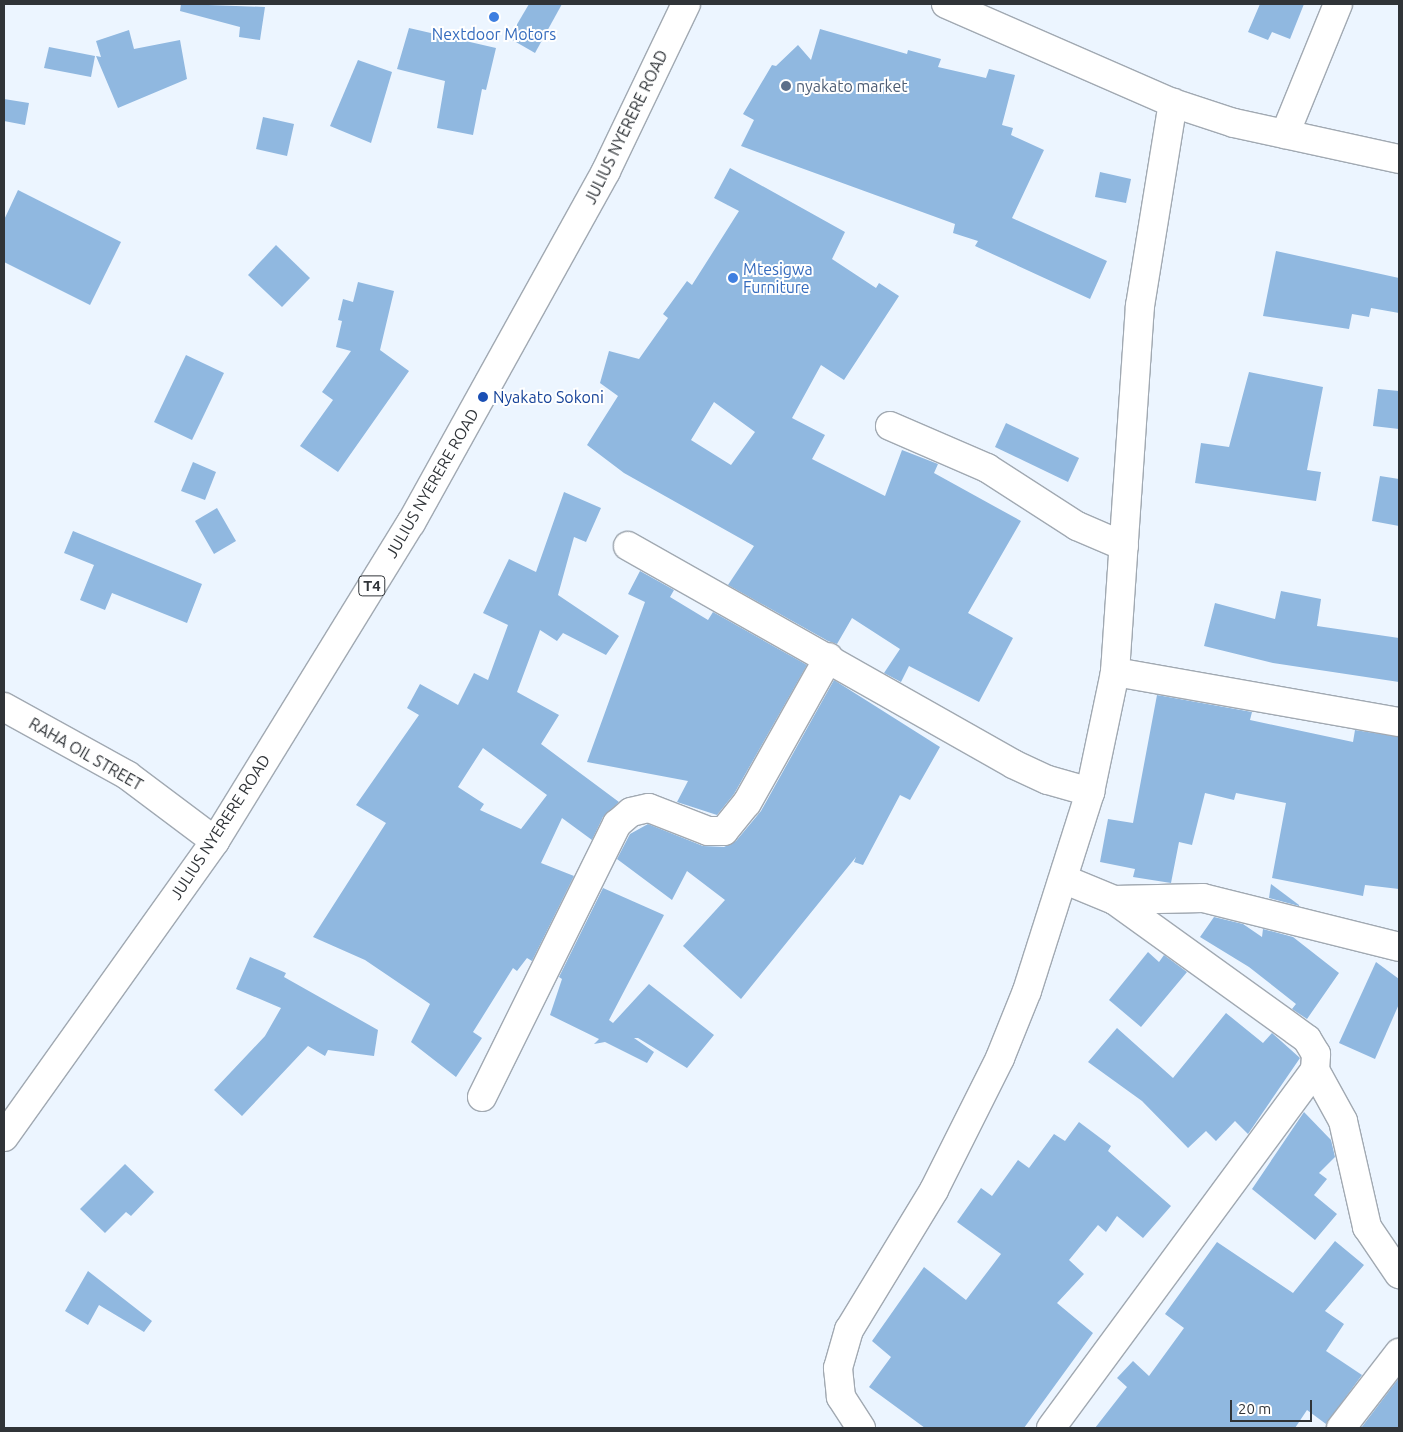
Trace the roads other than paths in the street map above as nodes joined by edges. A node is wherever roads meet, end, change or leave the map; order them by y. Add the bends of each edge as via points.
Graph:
1 (686, 4) edge
2 (946, 4) edge
3 (1338, 4) edge
4 (1173, 104) junction
5 (1285, 134) junction
6 (1399, 160) edge
7 (890, 426) dead end
8 (628, 546) dead end
9 (1124, 546) junction
10 (829, 657) junction
11 (1115, 672) junction
12 (4, 707) edge
13 (1399, 722) edge
14 (1090, 792) junction
15 (215, 840) junction
16 (1063, 879) junction
17 (1114, 900) junction
18 (1399, 946) edge
19 (1315, 1070) junction
20 (482, 1097) dead end
21 (4, 1136) edge
22 (1399, 1274) edge
23 (1399, 1353) edge
24 (861, 1428) edge
25 (1052, 1428) edge
26 (1341, 1428) edge

1 - 15 main road, JULIUS NYERERE ROAD / T4 via 606,171 412,523
2 - 4 main road
3 - 5 main road
4 - 5 main road
4 - 9 main road via 1140,306
5 - 6 main road
7 - 9 main road via 987,468 1077,526
8 - 10 main road
9 - 11 main road
10 - 14 main road via 1013,764 1048,780
10 - 20 main road via 747,803 724,831 708,831 649,808 631,812 617,824
11 - 13 main road
11 - 14 main road
12 - 15 main road, RAHA OIL STREET via 127,775
14 - 16 main road
15 - 21 main road, JULIUS NYERERE ROAD / T4
16 - 17 main road
16 - 24 main road via 1000,1058 934,1190 849,1330 838,1368 842,1397
17 - 18 main road via 1203,898
17 - 19 main road via 1307,1039 1316,1054
19 - 22 main road via 1342,1121 1367,1227
19 - 25 main road
23 - 26 main road

